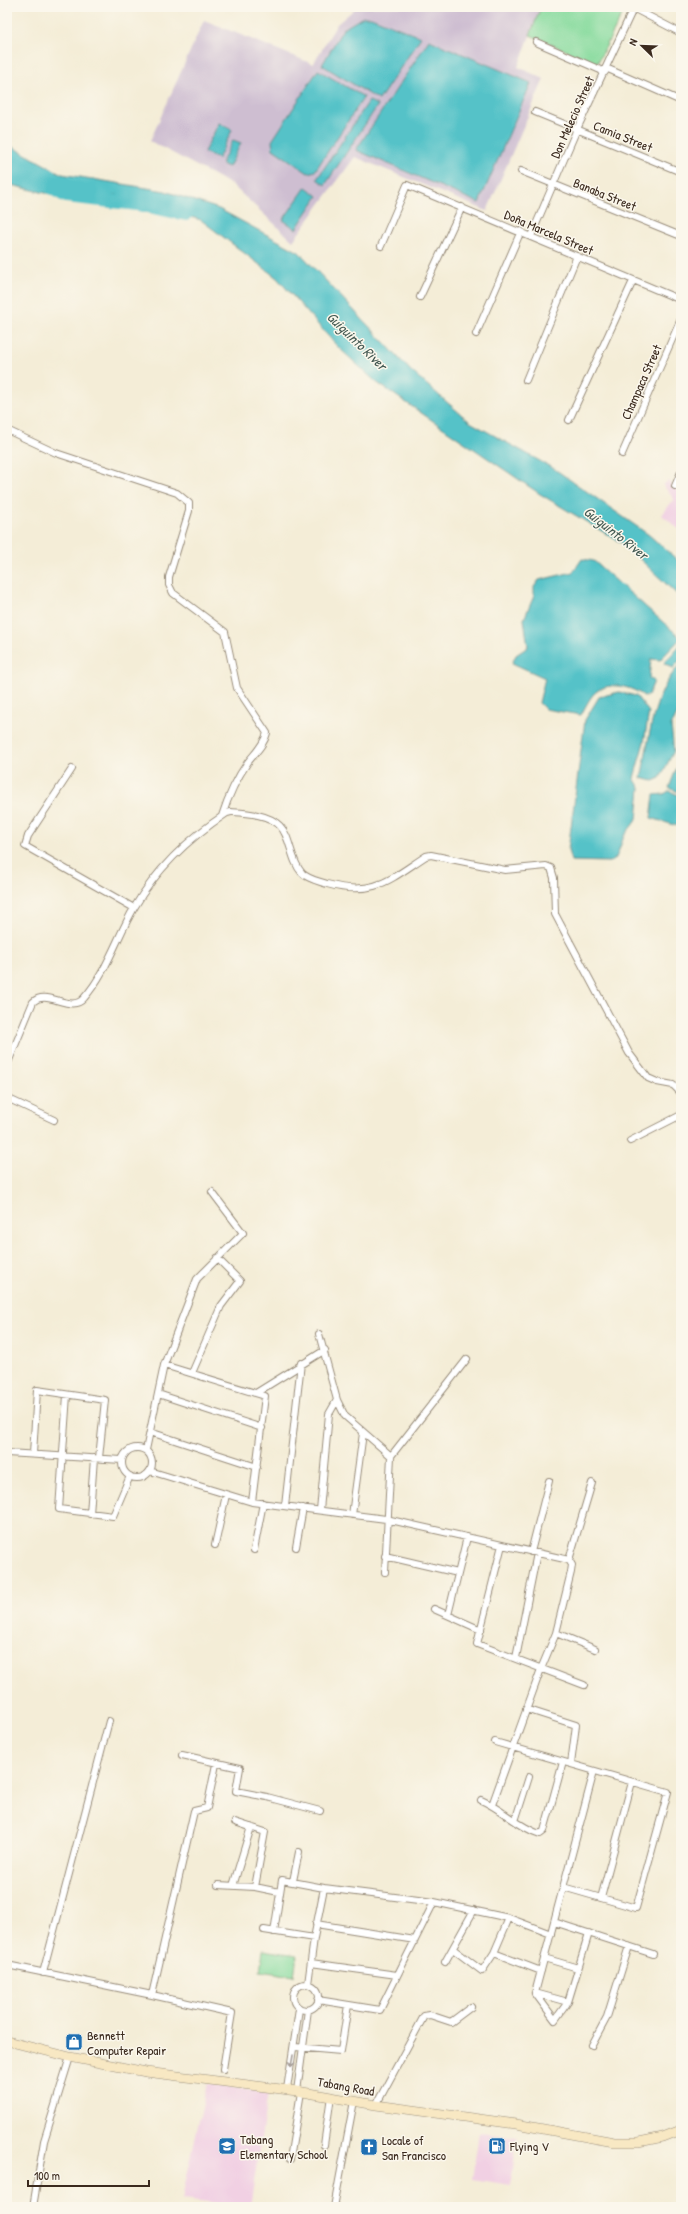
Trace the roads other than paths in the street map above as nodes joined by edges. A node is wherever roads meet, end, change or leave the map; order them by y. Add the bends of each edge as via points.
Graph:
1 (633, 7) edge
2 (681, 33) edge
3 (536, 42) dead end
4 (605, 70) junction
5 (681, 101) edge
6 (534, 112) dead end
7 (577, 129) junction
8 (521, 171) dead end
9 (681, 172) edge
10 (554, 186) junction
11 (462, 207) junction
12 (521, 231) junction
13 (531, 236) junction
14 (681, 236) edge
15 (381, 246) dead end
16 (577, 256) junction
17 (633, 281) junction
18 (420, 297) dead end
19 (681, 300) edge
20 (681, 319) edge
21 (476, 334) dead end
22 (526, 380) dead end
23 (569, 420) dead end
24 (7, 430) edge
25 (622, 454) dead end
26 (681, 472) edge
27 (675, 486) dead end
28 (72, 770) dead end
29 (222, 816) junction
30 (134, 908) junction
31 (7, 1065) edge
32 (681, 1093) edge
33 (7, 1098) edge
34 (681, 1115) edge
35 (54, 1120) dead end
36 (630, 1141) dead end
37 (212, 1192) dead end
38 (217, 1258) junction
39 (319, 1334) dead end
40 (325, 1350) junction
41 (467, 1359) dead end
42 (301, 1363) junction
43 (164, 1365) junction
44 (192, 1373) junction
45 (256, 1393) junction
46 (158, 1394) junction
47 (67, 1395) junction
48 (337, 1400) junction
49 (262, 1428) junction
50 (150, 1432) junction
51 (363, 1433) junction
52 (146, 1450) junction
53 (7, 1453) edge
54 (33, 1454) junction
55 (63, 1456) junction
56 (391, 1456) junction
57 (96, 1458) junction
58 (122, 1460) junction
59 (257, 1467) junction
60 (150, 1471) junction
61 (130, 1476) junction
62 (549, 1481) dead end
63 (592, 1483) dead end
64 (226, 1495) junction
65 (252, 1502) junction
66 (263, 1503) junction
67 (285, 1506) junction
68 (303, 1508) junction
69 (320, 1510) junction
70 (90, 1514) junction
71 (352, 1514) junction
72 (386, 1519) junction
73 (467, 1537) junction
74 (215, 1545) dead end
75 (502, 1545) junction
76 (296, 1547) dead end
77 (254, 1550) dead end
78 (534, 1552) junction
79 (385, 1556) junction
80 (569, 1560) junction
81 (385, 1572) dead end
82 (458, 1573) junction
83 (434, 1610) dead end
84 (448, 1615) junction
85 (481, 1630) junction
86 (556, 1633) junction
87 (595, 1649) dead end
88 (516, 1658) junction
89 (541, 1669) junction
90 (584, 1685) dead end
91 (526, 1709) junction
92 (109, 1722) dead end
93 (495, 1742) dead end
94 (512, 1747) junction
95 (182, 1755) dead end
96 (563, 1762) junction
97 (216, 1764) junction
98 (571, 1764) junction
99 (594, 1771) junction
100 (529, 1777) dead end
101 (632, 1782) junction
102 (481, 1800) dead end
103 (492, 1805) junction
104 (320, 1811) dead end
105 (516, 1821) junction
106 (235, 1822) dead end
107 (252, 1827) junction
108 (299, 1852) dead end
109 (293, 1882) junction
110 (218, 1885) dead end
111 (234, 1886) junction
112 (255, 1886) junction
113 (563, 1887) junction
114 (324, 1888) junction
115 (278, 1892) junction
116 (601, 1898) junction
117 (434, 1902) junction
118 (474, 1910) junction
119 (509, 1918) junction
120 (554, 1922) junction
121 (316, 1924) junction
122 (264, 1930) dead end
123 (274, 1932) junction
124 (589, 1933) junction
125 (551, 1934) junction
126 (314, 1938) junction
127 (415, 1940) junction
128 (629, 1946) junction
129 (453, 1949) junction
130 (494, 1953) junction
131 (653, 1954) dead end
132 (544, 1958) junction
133 (445, 1962) dead end
134 (311, 1963) junction
135 (7, 1964) edge
136 (578, 1968) junction
137 (541, 1971) junction
138 (43, 1973) junction
139 (397, 1976) junction
140 (308, 1984) junction
141 (535, 1993) junction
142 (152, 1995) junction
143 (318, 2000) junction
144 (568, 2002) junction
145 (348, 2005) junction
146 (471, 2007) dead end
147 (299, 2009) junction
148 (308, 2010) junction
149 (7, 2041) edge
150 (592, 2045) dead end
151 (295, 2047) junction
152 (304, 2048) junction
153 (70, 2057) junction
154 (222, 2069) dead end
155 (287, 2090) junction
156 (299, 2091) junction
157 (331, 2096) junction
158 (354, 2101) junction
159 (376, 2105) junction
160 (681, 2130) edge
161 (324, 2145) dead end
162 (290, 2159) dead end
163 (33, 2207) edge
164 (334, 2207) edge

1 - 2 street
1 - 4 street, Don Melecio Street
3 - 4 street
4 - 5 street
4 - 7 street, Don Melecio Street
6 - 7 street, Camia Street
7 - 9 street, Camia Street
7 - 10 street, Don Melecio Street
8 - 10 street, Banaba Street
10 - 13 street, Don Melecio Street
10 - 14 street, Banaba Street
11 - 12 street, Doña Marcela Street
11 - 15 street, Doña Marcela Street via 407,185
11 - 18 street
12 - 13 street, Doña Marcela Street
12 - 21 street
13 - 16 street, Doña Marcela Street
16 - 17 street, Doña Marcela Street
16 - 22 street
17 - 19 street, Doña Marcela Street
17 - 23 street
20 - 25 street, Champaca Street
24 - 29 street via 56,453 178,493 189,503 189,512 169,577 169,585 173,593 225,632 237,688 268,733 230,792
26 - 27 street
28 - 30 street via 28,836 25,846
29 - 30 street via 177,852
29 - 32 street via 231,812 245,813 276,822 282,827 302,873 312,880 348,889 380,886 431,855 505,870 546,866 550,868 554,878 555,914 629,1053 648,1078 673,1085
30 - 31 street via 102,971 80,1002 73,1004 41,998 33,1002
33 - 35 street
34 - 36 street
37 - 38 street via 243,1233
38 - 43 street via 197,1279
38 - 44 street via 240,1281 221,1306
39 - 40 street
40 - 42 street
40 - 48 street
41 - 56 street
42 - 45 street
42 - 67 street
43 - 44 street
43 - 46 street
44 - 45 street
45 - 49 street via 265,1396
46 - 49 street
46 - 50 street
47 - 54 street via 37,1390
47 - 55 street
47 - 57 street via 105,1400
48 - 51 street via 345,1416
48 - 69 street via 329,1414
49 - 59 street
50 - 52 street
50 - 59 street
51 - 56 street
51 - 71 street
52 - 58 street via 133,1448
52 - 60 street via 152,1458
53 - 54 street
54 - 55 street
55 - 57 street
55 - 70 street via 60,1509
56 - 72 street
57 - 58 street
57 - 70 street
58 - 61 street via 124,1470
59 - 65 street
60 - 61 street via 143,1477
60 - 64 street
61 - 70 street via 113,1516
62 - 78 street
63 - 80 street
64 - 65 street
64 - 74 street
65 - 66 street
66 - 67 street
66 - 77 street
67 - 68 street
68 - 69 street
68 - 76 street
69 - 71 street
71 - 72 street
72 - 73 street
72 - 79 street
73 - 75 street
73 - 82 street
75 - 78 street
75 - 85 street
78 - 80 street
78 - 88 street
79 - 81 street
79 - 82 street
80 - 86 street via 572,1565 571,1572
82 - 84 street
83 - 84 street
84 - 85 street
85 - 88 street via 478,1644
86 - 87 street
86 - 89 street
88 - 89 street
89 - 90 street
89 - 91 street
91 - 94 street
91 - 98 street via 576,1725
92 - 138 street
93 - 94 street
94 - 96 street
94 - 103 street
95 - 97 street
96 - 98 street
96 - 105 street via 544,1830 540,1834
97 - 104 street via 240,1768 236,1791
97 - 142 street via 207,1808 194,1811
98 - 99 street
99 - 101 street
99 - 113 street
100 - 105 street
101 - 116 street
101 - 116 street via 668,1792 664,1807 636,1908
102 - 103 street
103 - 105 street
106 - 107 street
107 - 111 street
107 - 112 street via 265,1832
108 - 109 street
109 - 114 street
109 - 115 street via 282,1880
110 - 111 street
111 - 112 street
112 - 115 street
113 - 116 street
113 - 120 street
114 - 117 street
114 - 121 street
115 - 123 street
117 - 118 street
117 - 127 street
118 - 119 street
118 - 129 street
119 - 125 street
119 - 130 street
120 - 124 street
120 - 125 street
121 - 126 street
121 - 127 street
122 - 123 street
123 - 126 street
124 - 128 street
124 - 136 street
125 - 132 street
126 - 134 street
127 - 139 street
128 - 131 street
128 - 150 street via 606,2017
129 - 130 street via 482,1970
129 - 133 street
130 - 137 street
132 - 136 street
132 - 137 street
134 - 139 street
134 - 140 street
135 - 138 street
136 - 144 street
137 - 141 street
138 - 142 street
139 - 145 street via 380,2010
140 - 143 street via 317,1990
140 - 147 street via 300,1985 293,1994 294,2003
141 - 144 street
141 - 144 street via 555,2020
142 - 154 street via 232,2013
143 - 145 street
143 - 148 street
145 - 152 street via 341,2051
146 - 159 street via 451,2022 430,2015 424,2016
147 - 148 street
147 - 151 street
148 - 152 street
149 - 153 main road, Tabang Road
151 - 152 street
151 -> 155 street
152 - 156 street
153 - 155 main road, Tabang Road via 151,2073
153 - 163 street via 44,2141
155 - 156 main road, Tabang Road
156 - 157 main road, Tabang Road
156 - 162 street
157 - 158 main road, Tabang Road
157 - 161 street
158 - 159 main road, Tabang Road
158 - 164 street
159 - 160 main road, Tabang Road via 516,2124 614,2142 639,2142

